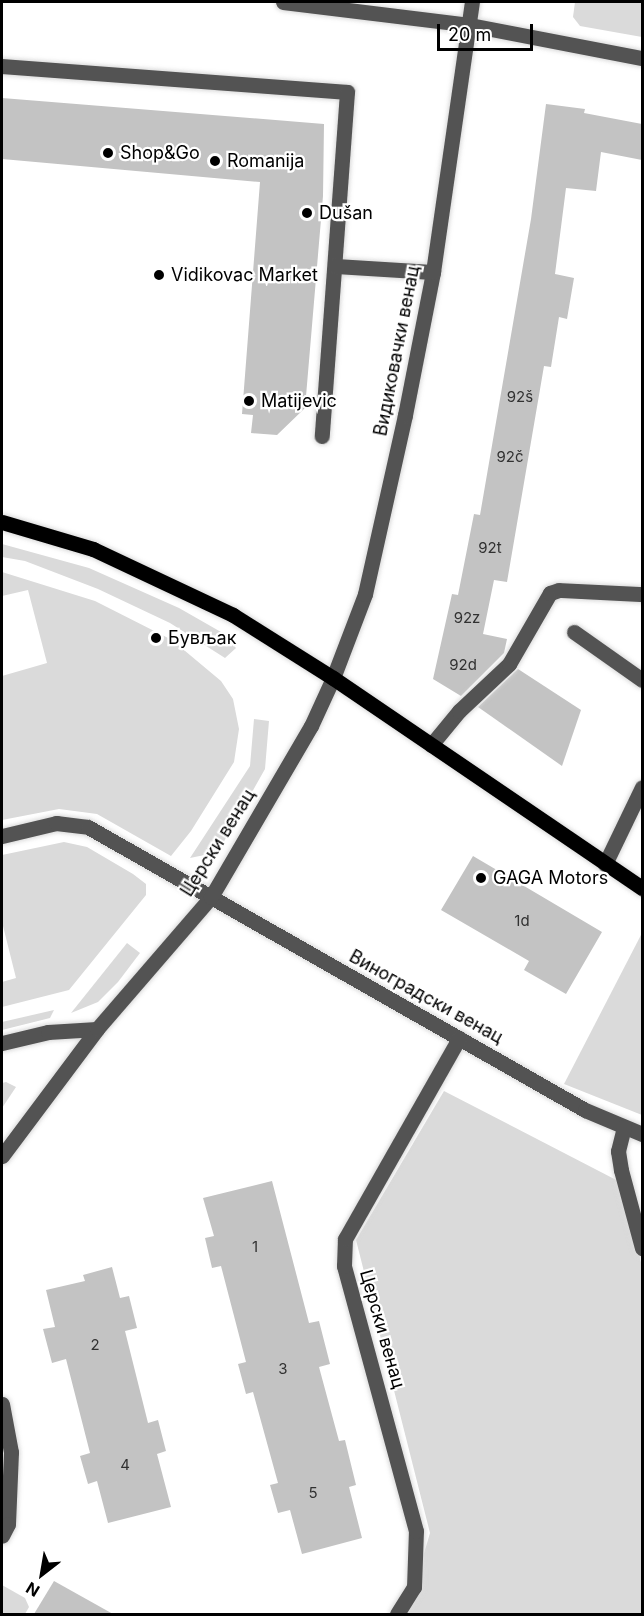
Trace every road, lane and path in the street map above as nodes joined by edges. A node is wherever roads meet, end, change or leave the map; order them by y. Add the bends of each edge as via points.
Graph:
1 (283, 2) edge
2 (472, 2) edge
3 (470, 25) junction
4 (642, 58) edge
5 (2, 66) edge
6 (335, 266) junction
7 (433, 272) junction
8 (322, 436) dead end
9 (2, 522) edge
10 (642, 594) edge
11 (574, 632) dead end
12 (333, 678) junction
13 (642, 680) edge
14 (431, 745) junction
15 (642, 787) edge
16 (2, 836) edge
17 (605, 864) junction
18 (642, 888) edge
19 (211, 897) junction
20 (98, 1029) junction
21 (459, 1038) junction
22 (2, 1043) edge
23 (624, 1127) junction
24 (642, 1134) edge
25 (2, 1156) edge
26 (642, 1248) edge
27 (2, 1404) edge
28 (2, 1536) edge
29 (397, 1614) edge

1 - 3 street
2 - 3 street, Видиковачки венац
3 - 4 street
3 - 7 street, Видиковачки венац
5 - 6 street via 347,92
6 - 7 street
6 - 8 street
7 - 12 street, Видиковачки венац via 365,594
9 - 12 main road via 61,538 155,575 233,615
10 - 14 street via 559,590 550,594 508,664 459,711
11 - 13 street
12 - 14 main road
12 - 19 street, Церски венац via 311,726
14 - 17 main road
15 - 17 street
16 - 19 street, Виноградски венац via 56,823 88,827
17 - 18 main road
19 - 20 street, Церски венац
19 - 21 street, Виноградски венац
20 - 22 street via 48,1032
20 - 25 street, Церски венац
21 - 23 street, Виноградски венац via 585,1110
21 - 29 street, Церски венац via 345,1239 344,1266 416,1531 414,1587
23 - 24 street, Виноградски венац
23 - 26 street via 618,1150
27 - 28 street via 11,1452 8,1524

